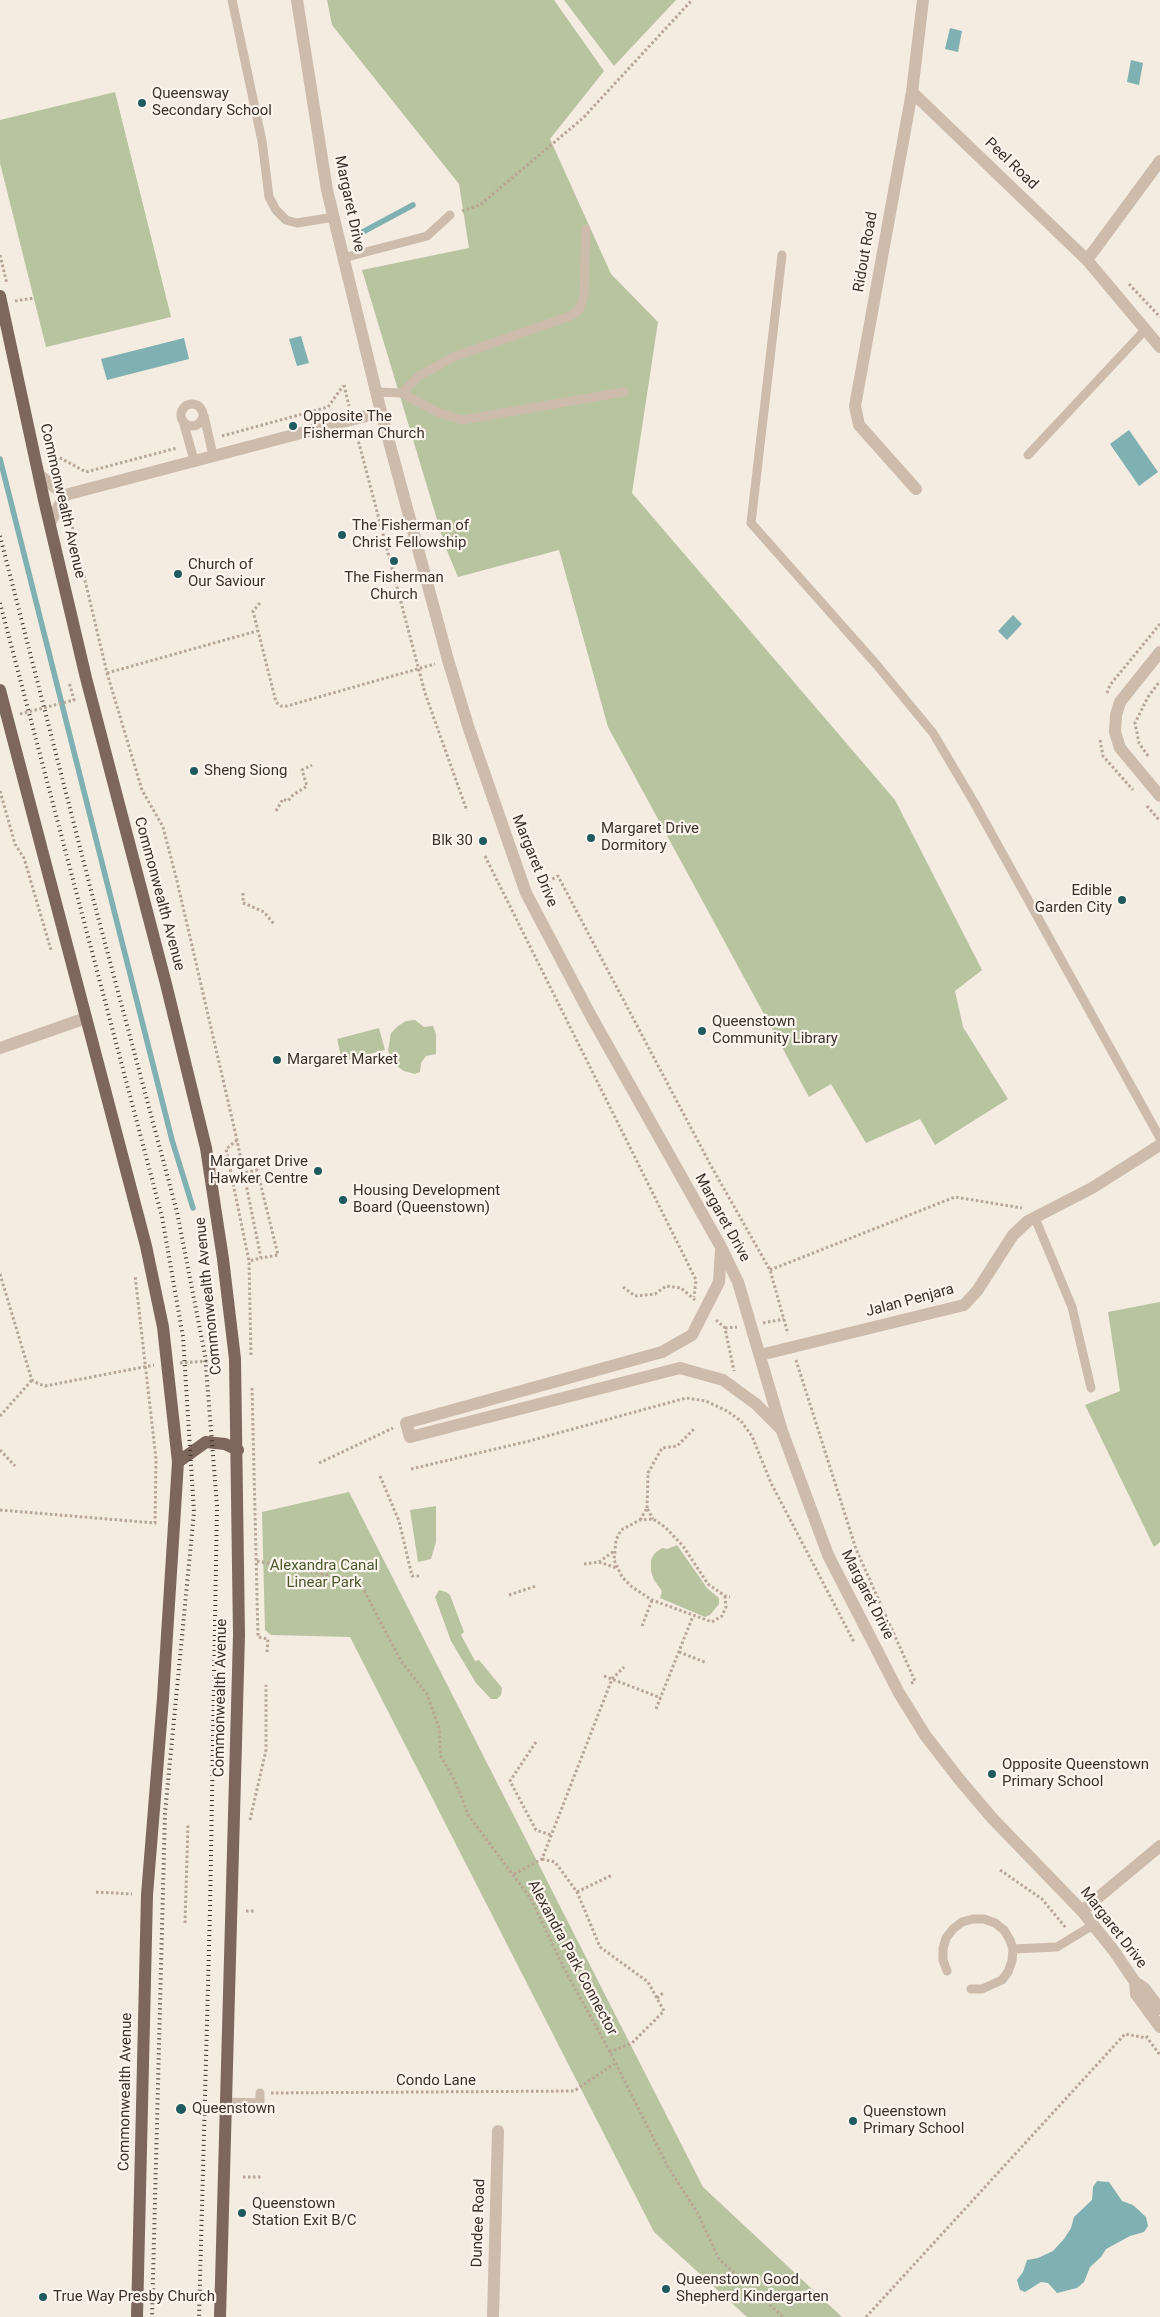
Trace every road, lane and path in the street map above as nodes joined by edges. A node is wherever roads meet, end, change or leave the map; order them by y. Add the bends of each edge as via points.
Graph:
1 (232, 0) edge
2 (297, 0) edge
3 (692, 0) edge
4 (923, 0) edge
5 (912, 92) junction
6 (1160, 160) edge
7 (450, 215) joint
8 (334, 217) junction
9 (586, 229) dead end
10 (782, 255) dead end
11 (343, 258) junction
12 (1087, 260) junction
13 (0, 296) edge
14 (34, 298) dead end
15 (12, 302) dead end
16 (1145, 330) junction
17 (1160, 347) edge
18 (344, 385) dead end
19 (378, 392) junction
20 (624, 392) dead end
21 (402, 393) junction
22 (381, 412) junction
23 (204, 416) junction
24 (353, 419) junction
25 (183, 422) junction
26 (51, 453) dead end
27 (1028, 454) dead end
28 (213, 455) junction
29 (194, 460) junction
30 (39, 475) junction
31 (916, 490) dead end
32 (65, 495) junction
33 (50, 523) junction
34 (260, 603) dead end
35 (258, 631) junction
36 (1160, 652) edge
37 (448, 660) junction
38 (419, 668) junction
39 (107, 673) junction
40 (1160, 681) edge
41 (69, 682) dead end
42 (0, 690) edge
43 (7, 718) junction
44 (1150, 758) dead end
45 (312, 765) dead end
46 (0, 791) edge
47 (1160, 796) edge
48 (276, 811) dead end
49 (467, 811) dead end
50 (485, 856) dead end
51 (28, 871) dead end
52 (243, 893) dead end
53 (274, 924) dead end
54 (86, 1018) junction
55 (0, 1048) edge
56 (1160, 1138) edge
57 (237, 1140) junction
58 (1160, 1145) edge
59 (243, 1174) junction
60 (230, 1176) junction
61 (1039, 1216) junction
62 (721, 1247) junction
63 (260, 1258) junction
64 (249, 1261) junction
65 (770, 1270) dead end
66 (0, 1274) edge
67 (624, 1287) dead end
68 (694, 1299) junction
69 (690, 1307) dead end
70 (706, 1310) junction
71 (760, 1354) junction
72 (235, 1359) junction
73 (166, 1364) junction
74 (146, 1366) junction
75 (32, 1380) junction
76 (252, 1387) dead end
77 (1091, 1388) dead end
78 (738, 1391) junction
79 (0, 1416) edge
80 (395, 1426) dead end
81 (694, 1429) dead end
82 (782, 1431) junction
83 (0, 1450) edge
84 (238, 1450) junction
85 (178, 1462) junction
86 (319, 1463) dead end
87 (15, 1466) dead end
88 (411, 1469) dead end
89 (380, 1476) dead end
90 (648, 1508) junction
91 (0, 1510) edge
92 (653, 1519) junction
93 (640, 1520) junction
94 (614, 1551) junction
95 (257, 1561) junction
96 (599, 1562) junction
97 (584, 1564) dead end
98 (617, 1569) junction
99 (420, 1576) dead end
100 (536, 1586) dead end
101 (509, 1595) dead end
102 (724, 1596) junction
103 (730, 1597) dead end
104 (652, 1600) junction
105 (693, 1616) junction
106 (642, 1626) dead end
107 (267, 1652) dead end
108 (679, 1652) junction
109 (707, 1663) dead end
110 (624, 1667) dead end
111 (604, 1676) dead end
112 (612, 1679) junction
113 (266, 1685) dead end
114 (660, 1698) junction
115 (656, 1709) dead end
116 (536, 1742) dead end
117 (188, 1824) dead end
118 (249, 1826) dead end
119 (551, 1835) junction
120 (1160, 1846) edge
121 (542, 1859) junction
122 (1000, 1870) dead end
123 (514, 1874) junction
124 (612, 1875) dead end
125 (96, 1892) dead end
126 (577, 1892) junction
127 (134, 1895) dead end
128 (256, 1911) dead end
129 (1082, 1911) junction
130 (246, 1912) dead end
131 (185, 1923) dead end
132 (1093, 1925) junction
133 (1074, 1938) junction
134 (1013, 1949) junction
135 (946, 1971) dead end
136 (1135, 1982) junction
137 (971, 1989) dead end
138 (664, 1992) dead end
139 (657, 1998) junction
140 (1160, 2009) edge
141 (1160, 2027) edge
142 (1147, 2038) dead end
143 (610, 2052) junction
144 (614, 2064) junction
145 (260, 2093) joint
146 (227, 2102) junction
147 (498, 2131) dead end
148 (243, 2177) dead end
149 (262, 2177) dead end
150 (137, 2317) edge
151 (220, 2317) edge
152 (493, 2317) edge
153 (783, 2317) edge
154 (866, 2317) edge

1 - 8 lane via 262,141 269,197 276,210 291,222
2 - 8 street, Margaret Drive
3 - 7 path via 583,118 480,205
4 - 5 street, Ridout Road
5 - 12 street, Peel Road
5 - 31 street, Ridout Road via 855,406 859,425
6 - 12 street
7 - 11 lane via 427,236
8 - 11 street, Margaret Drive
9 - 21 lane via 584,295 579,310 453,357 419,376
10 - 56 lane via 751,523 933,733
11 - 19 street, Margaret Drive
12 - 16 street, Peel Road
13 - 30 main road, Commonwealth Avenue
14 - 15 path
16 - 17 street, Peel Road
16 - 27 lane
18 - 24 path
19 - 21 lane
19 - 22 street, Margaret Drive
20 - 21 lane via 462,420 437,412
22 - 24 street
22 - 37 street, Margaret Drive
23 - 25 lane via 200,424 193,427
23 - 25 lane via 200,406 190,404 182,410
23 - 28 lane
24 - 28 street
24 - 38 path
25 - 29 lane
26 - 32 path
28 - 29 street
29 - 32 street
30 - 32 street
30 - 33 main road, Commonwealth Avenue
32 - 33 street
32 - 39 path
33 - 72 main road, Commonwealth Avenue via 95,714 206,1148 224,1259
34 - 35 path via 253,611
35 - 38 path via 276,702 281,706
35 - 39 path
36 - 47 street via 1120,702 1115,732 1120,748
37 - 38 path
37 - 62 street, Margaret Drive via 526,893
38 - 49 path
39 - 57 path via 142,790 163,827
40 - 44 path via 1148,696 1135,723 1139,743
41 - 43 path via 74,700
42 - 43 main road, Commonwealth Avenue
43 - 54 main road, Commonwealth Avenue
45 - 48 path via 302,770 307,786 288,801 283,799
46 - 51 path via 15,844
50 - 68 path via 696,1280
52 - 53 path via 243,903 264,912
54 - 55 street
54 - 73 main road, Commonwealth Avenue via 146,1246 163,1327
57 - 59 path
57 - 60 path via 226,1149
58 - 61 street, Jalan Penjara via 1092,1188
59 - 60 path
59 - 63 path
59 - 63 path via 257,1170 278,1255
60 - 64 path
61 - 65 path via 1023,1208 955,1197
61 - 71 street, Jalan Penjara via 1013,1235 977,1291 964,1305
61 - 77 lane via 1072,1306
62 - 70 street via 719,1282
62 - 71 street, Margaret Drive via 738,1282
63 - 64 path
64 - 72 path via 251,1358
66 - 75 path
67 - 68 path via 635,1296 655,1294 666,1286 681,1288
68 - 69 path
68 - 70 path
70 - 78 path via 726,1328
70 - 78 street via 692,1335 662,1352 406,1424 410,1437 680,1368 723,1380
71 - 82 street, Margaret Drive
72 - 73 path
72 - 84 main road, Commonwealth Avenue
73 - 74 path
73 - 85 main road, Commonwealth Avenue
74 - 75 path via 45,1386
74 - 91 path via 156,1459 155,1523
75 - 79 path
76 - 95 path
78 - 82 street
78 - 88 path via 727,1411 706,1401 686,1398
80 - 86 path
81 - 90 path via 677,1446 662,1448 648,1473
82 - 129 street, Margaret Drive via 828,1555 899,1694 959,1779
83 - 87 path
84 - 85 main road via 225,1444 206,1442
84 - 146 main road, Commonwealth Avenue via 239,1635
85 - 150 main road, Commonwealth Avenue via 147,1895
89 - 99 path via 399,1522 412,1576
90 - 92 path
90 - 93 path
92 - 93 path
92 - 102 path via 683,1546 708,1584
93 - 94 path via 621,1530
94 - 96 path
94 - 98 path
95 - 107 path via 258,1637 268,1639
95 - 123 path, Alexandra Park Connector via 359,1581 401,1661 427,1694 439,1728 441,1757 469,1816
96 - 97 path
96 - 98 path
98 - 104 path via 632,1587
100 - 101 path
102 - 103 path
102 - 105 path via 726,1607 722,1616 712,1622
104 - 105 path
104 - 106 path
105 - 108 path
108 - 109 path
108 - 114 path
110 - 112 path
111 - 112 path
112 - 114 path
112 - 119 path
113 - 118 path via 266,1750
114 - 115 path
116 - 119 path via 510,1780 536,1830
117 - 131 path
119 - 121 path
120 - 129 street
121 - 123 path
121 - 126 path via 555,1862
122 - 133 path via 1042,1899
123 - 143 path, Alexandra Park Connector via 532,1899 565,1970
124 - 126 path
125 - 127 path
126 - 139 path via 600,1947 648,1982
128 - 130 path
129 - 132 street, Margaret Drive
132 - 133 lane
132 - 136 street, Margaret Drive
133 - 134 lane via 1057,1947
134 - 135 lane via 1004,1930 995,1923 984,1919 962,1922 946,1938 942,1949
134 - 137 lane via 1012,1962 1002,1980 987,1988
136 - 140 street, Margaret Drive via 1144,1988
136 - 141 street, Margaret Drive via 1136,1994
138 - 139 path
139 - 143 path via 664,2010 632,2043
142 - 154 path via 1125,2034
143 - 144 path, Alexandra Park Connector
144 - 145 path, Condo Lane via 574,2091
144 - 153 path, Alexandra Park Connector via 668,2167 697,2212 719,2259
145 - 146 lane via 260,2103
146 - 151 main road, Commonwealth Avenue
147 - 152 street, Dundee Road
148 - 149 path

